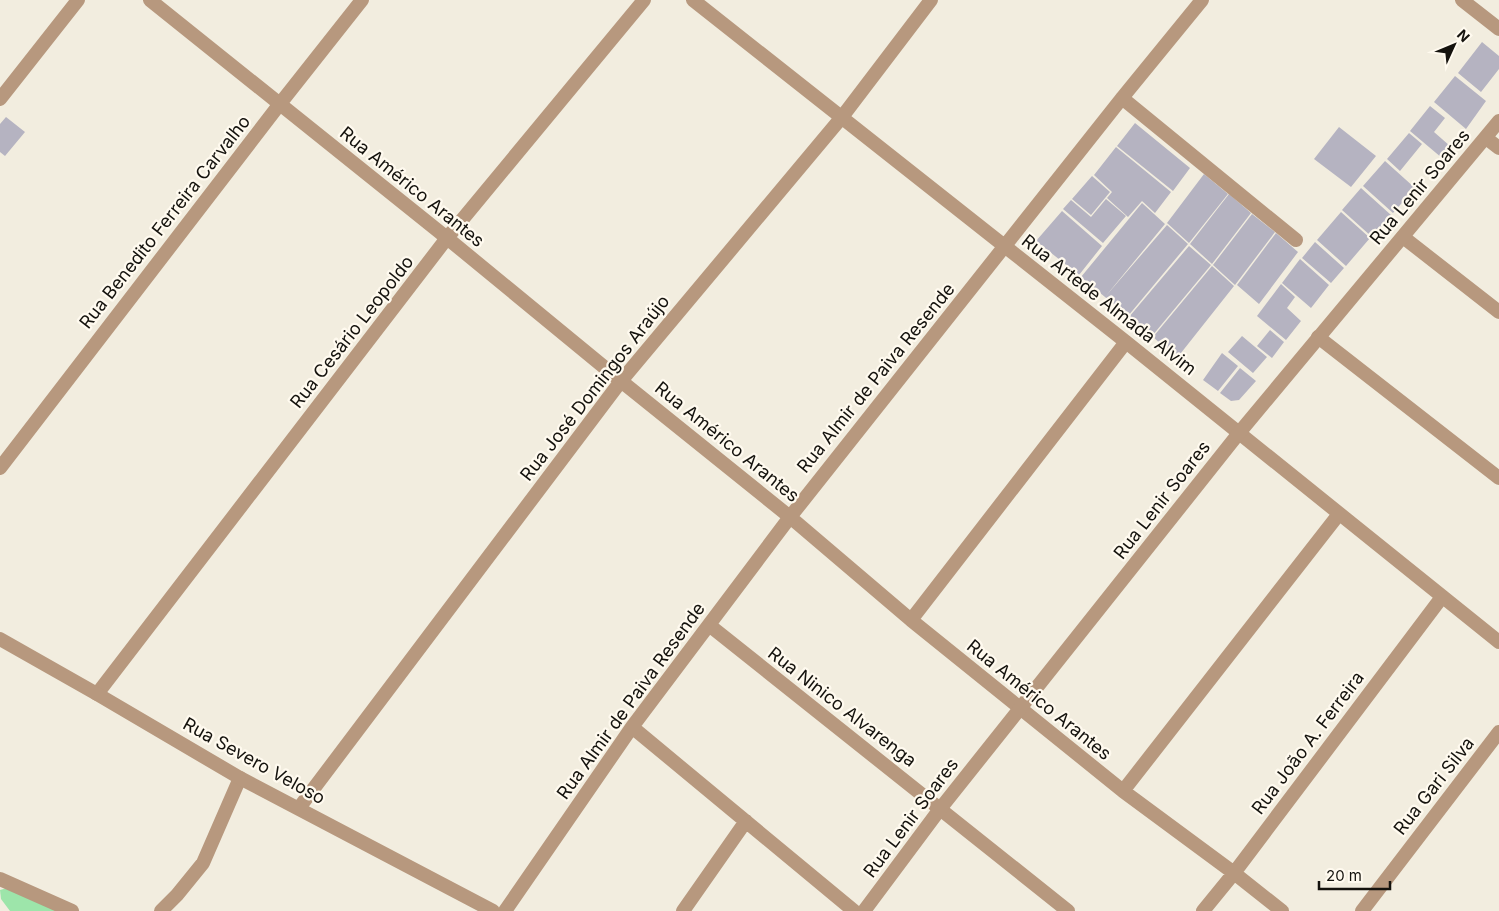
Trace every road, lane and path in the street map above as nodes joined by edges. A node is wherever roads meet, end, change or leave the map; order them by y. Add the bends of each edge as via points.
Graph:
1 (78, 0) edge
2 (150, 0) edge
3 (362, 0) edge
4 (644, 0) edge
5 (693, 0) edge
6 (931, 0) edge
7 (1202, 0) edge
8 (1462, 0) edge
9 (1499, 29) edge
10 (0, 98) edge
11 (1122, 98) junction
12 (279, 105) junction
13 (842, 117) junction
14 (1499, 120) edge
15 (1486, 138) junction
16 (1499, 148) edge
17 (1403, 237) junction
18 (448, 238) junction
19 (1296, 240) dead end
20 (1005, 247) junction
21 (1499, 312) edge
22 (1318, 337) junction
23 (1126, 342) junction
24 (621, 381) junction
25 (1239, 433) junction
26 (0, 468) edge
27 (1499, 478) edge
28 (1339, 514) junction
29 (790, 517) junction
30 (1442, 597) junction
31 (911, 620) junction
32 (709, 625) junction
33 (0, 639) edge
34 (1499, 642) edge
35 (97, 694) junction
36 (1020, 708) junction
37 (632, 727) junction
38 (1499, 732) edge
39 (240, 778) junction
40 (1123, 791) junction
41 (299, 808) junction
42 (940, 808) junction
43 (746, 821) junction
44 (1234, 873) junction
45 (0, 879) edge
46 (72, 911) edge
47 (161, 911) edge
48 (493, 911) edge
49 (505, 911) edge
50 (683, 911) edge
51 (854, 911) edge
52 (864, 911) edge
53 (1068, 911) edge
54 (1203, 911) edge
55 (1282, 911) edge
56 (1362, 911) edge

1 - 10 street
2 - 12 street, Rua Américo Arantes
3 - 12 street, Rua Benedito Ferreira Carvalho
4 - 18 street, Rua Cesário Leopoldo
5 - 13 street, Rua Artede Almada Alvim
6 - 13 street, Rua José Domingos Araújo
7 - 11 street, Rua Almir de Paiva Resende
8 - 9 street
11 - 19 street
11 - 20 street, Rua Almir de Paiva Resende
12 - 18 street, Rua Américo Arantes
12 - 26 street, Rua Benedito Ferreira Carvalho
13 - 20 street, Rua Artede Almada Alvim
13 - 24 street, Rua José Domingos Araújo
14 - 15 street, Rua Lenir Soares
15 - 16 street
15 - 17 street, Rua Lenir Soares
17 - 21 street
17 - 22 street, Rua Lenir Soares
18 - 24 street, Rua Américo Arantes
18 - 35 street, Rua Cesário Leopoldo
20 - 23 street, Rua Artede Almada Alvim
20 - 29 street, Rua Almir de Paiva Resende
22 - 25 street, Rua Lenir Soares
22 - 27 street
23 - 25 street, Rua Artede Almada Alvim
23 - 31 street
24 - 29 street, Rua Américo Arantes
24 - 41 street, Rua José Domingos Araújo
25 - 28 street, Rua Artede Almada Alvim
25 - 36 street, Rua Lenir Soares
28 - 30 street, Rua Artede Almada Alvim
28 - 40 street
29 - 31 street, Rua Américo Arantes
29 - 32 street, Rua Almir de Paiva Resende
30 - 34 street, Rua Artede Almada Alvim
30 - 44 street, Rua João A. Ferreira
31 - 36 street, Rua Américo Arantes
32 - 37 street, Rua Almir de Paiva Resende
32 - 42 street, Rua Ninico Alvarenga
33 - 35 street, Rua Severo Veloso
35 - 39 street, Rua Severo Veloso
36 - 40 street, Rua Américo Arantes
36 - 42 street, Rua Lenir Soares
37 - 43 street
37 - 49 street, Rua Almir de Paiva Resende
38 - 56 street, Rua Gari Silva
39 - 41 street, Rua Severo Veloso
39 - 47 street via 203,863
40 - 44 street, Rua Américo Arantes
41 - 48 street, Rua Severo Veloso
42 - 52 street, Rua Lenir Soares
42 - 53 street, Rua Ninico Alvarenga
43 - 50 street
43 - 51 street
44 - 54 street, Rua João A. Ferreira
44 - 55 street, Rua Américo Arantes
45 - 46 street

